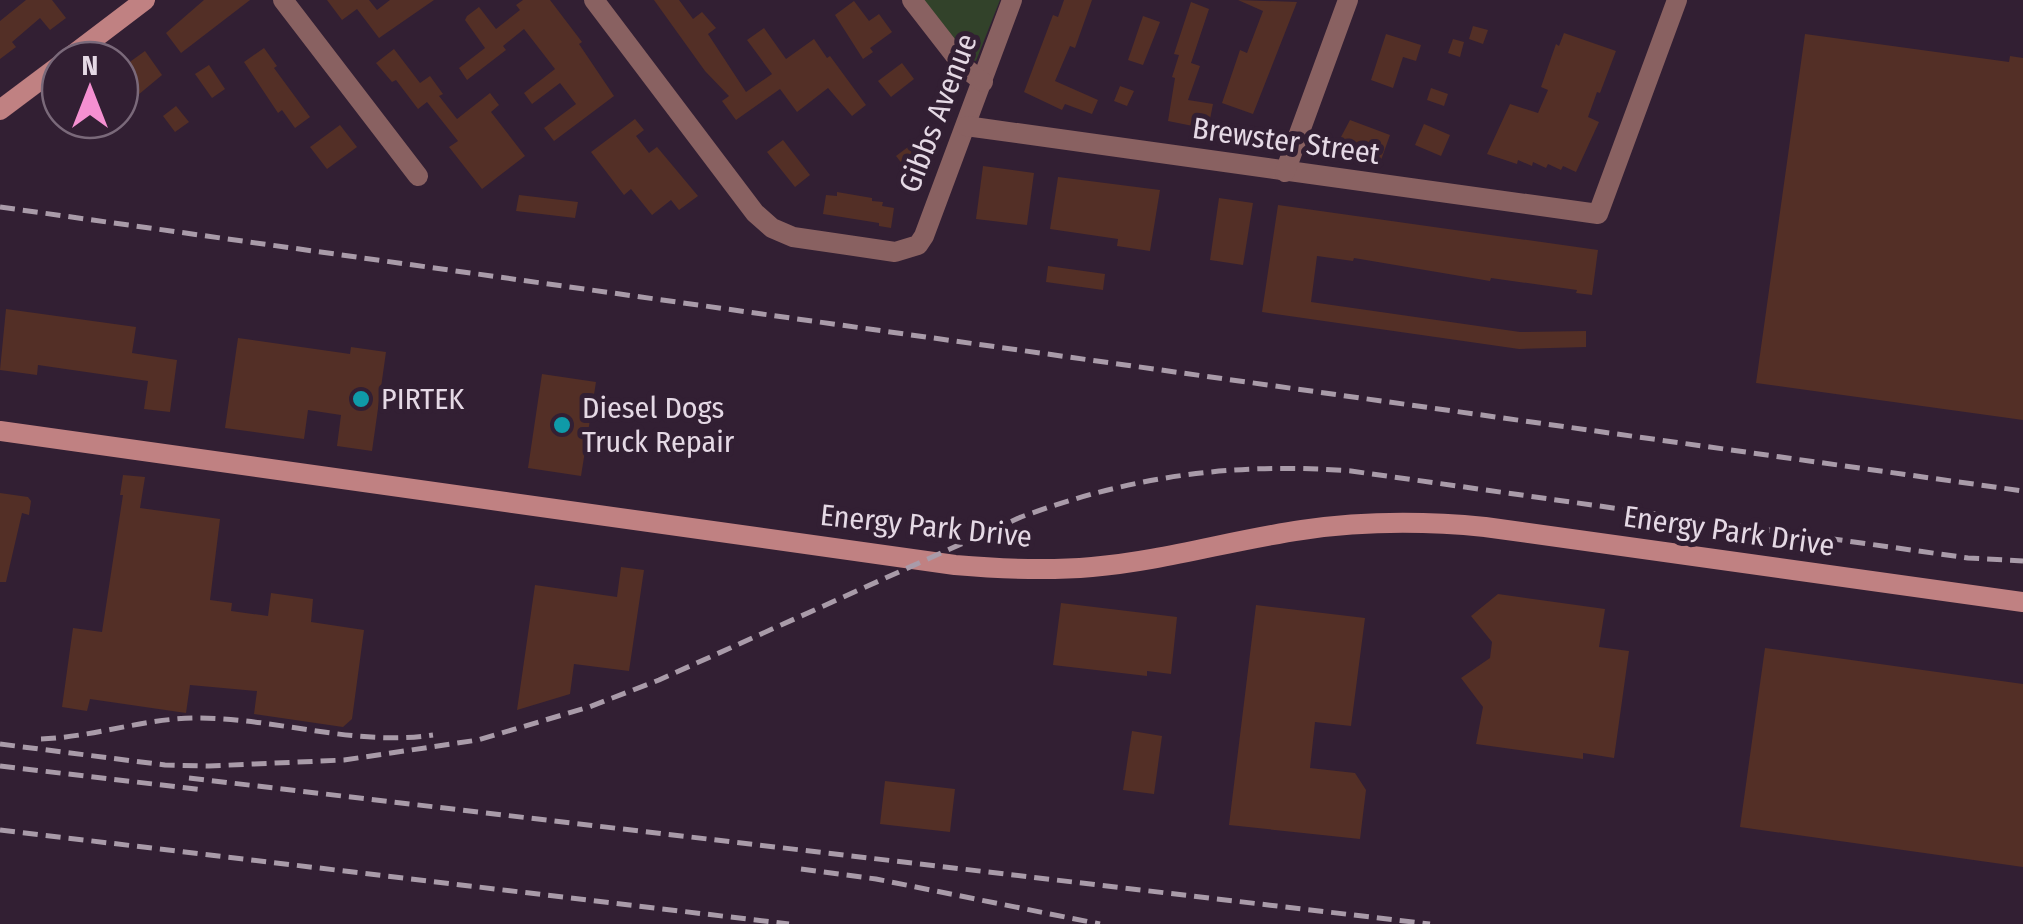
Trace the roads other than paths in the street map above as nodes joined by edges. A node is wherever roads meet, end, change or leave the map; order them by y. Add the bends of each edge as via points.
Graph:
1 (144, 0) edge
2 (282, 0) edge
3 (594, 0) edge
4 (912, 0) edge
5 (1012, 0) edge
6 (1348, 0) edge
7 (1678, 0) edge
8 (92, 40) edge
9 (40, 80) edge
10 (983, 82) junction
11 (0, 110) edge
12 (966, 126) junction
13 (1284, 172) junction
14 (418, 176) dead end
15 (0, 432) edge
16 (2023, 602) edge

1 - 8 street
2 - 14 street
3 - 12 street, Gibbs Avenue via 755,214 793,237 896,252 918,245
4 - 10 street
5 - 10 street, Gibbs Avenue
6 - 13 street
7 - 13 street, Brewster Street via 1598,214
9 - 11 street
10 - 12 street, Gibbs Avenue
12 - 13 street, Brewster Street
15 - 16 street, Energy Park Drive via 955,566 1090,568 1334,525 1425,522

